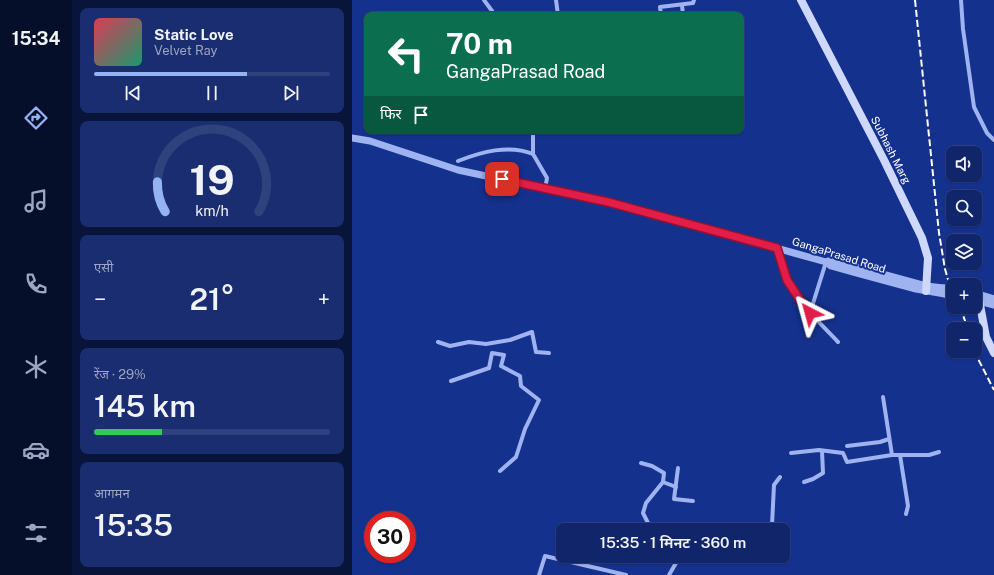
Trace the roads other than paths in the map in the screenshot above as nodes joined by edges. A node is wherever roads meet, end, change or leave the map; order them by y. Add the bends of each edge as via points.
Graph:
1 (484, 0) edge
2 (556, 0) edge
3 (694, 0) edge
4 (801, 0) edge
5 (961, 0) edge
6 (682, 5) junction
7 (493, 12) edge
8 (558, 12) edge
9 (661, 12) edge
10 (683, 12) edge
11 (533, 134) edge
12 (352, 138) edge
13 (994, 140) edge
14 (533, 154) junction
15 (458, 161) dead end
16 (545, 189) junction
17 (777, 248) junction
18 (826, 262) junction
19 (926, 289) junction
20 (946, 292) edge
21 (982, 298) edge
22 (982, 299) edge
23 (994, 299) edge
24 (994, 305) edge
25 (810, 313) junction
26 (981, 314) edge
27 (438, 342) dead end
28 (838, 342) dead end
29 (492, 343) junction
30 (492, 353) junction
31 (549, 353) dead end
32 (994, 353) edge
33 (451, 381) dead end
34 (883, 397) dead end
35 (889, 439) junction
36 (847, 446) dead end
37 (822, 451) junction
38 (939, 452) dead end
39 (791, 453) dead end
40 (892, 455) junction
41 (900, 455) junction
42 (641, 463) dead end
43 (678, 468) dead end
44 (500, 471) dead end
45 (780, 477) dead end
46 (663, 482) junction
47 (804, 482) dead end
48 (676, 488) junction
49 (693, 501) dead end
50 (906, 514) dead end
51 (648, 523) edge
52 (772, 523) edge
53 (676, 563) edge
54 (604, 570) junction
55 (539, 575) edge
56 (603, 575) edge
57 (626, 575) edge
58 (669, 575) edge

1 - 7 street
2 - 8 street
3 - 6 street via 693,3
4 - 19 main road, Subhash Marg via 922,238 928,258
5 - 13 street via 974,107
6 - 9 street via 660,7
6 - 10 street
11 - 14 street
12 - 16 street, GangaPrasad Road via 370,141 458,170
14 - 15 street via 510,150 488,151
14 - 16 street via 547,178
16 - 17 street, GangaPrasad Road via 608,202
17 - 18 street, GangaPrasad Road
17 - 25 street via 787,280
18 - 19 street, GangaPrasad Road via 831,266
18 - 25 street
19 - 20 street
21 - 23 street
22 - 24 street
25 - 28 street
26 - 32 main road via 986,337
27 - 29 street via 450,346 469,342
29 - 30 street
29 - 31 street via 532,332 536,352
30 - 33 street via 489,368
30 - 44 street via 504,356 501,366 520,376 521,386 539,400 525,429 516,457
34 - 35 street
35 - 36 street
35 - 40 street
37 - 39 street
37 - 40 street via 843,453 847,462
37 - 47 street via 823,473 813,480
38 - 41 street via 930,455
40 - 41 street
41 - 50 street via 908,506
42 - 46 street via 664,473
43 - 48 street
45 - 52 street via 774,485
46 - 48 street
46 - 51 street via 646,503 643,513
48 - 49 street via 674,499
53 - 58 street
54 - 55 street via 545,556
54 - 56 street
54 - 57 street

